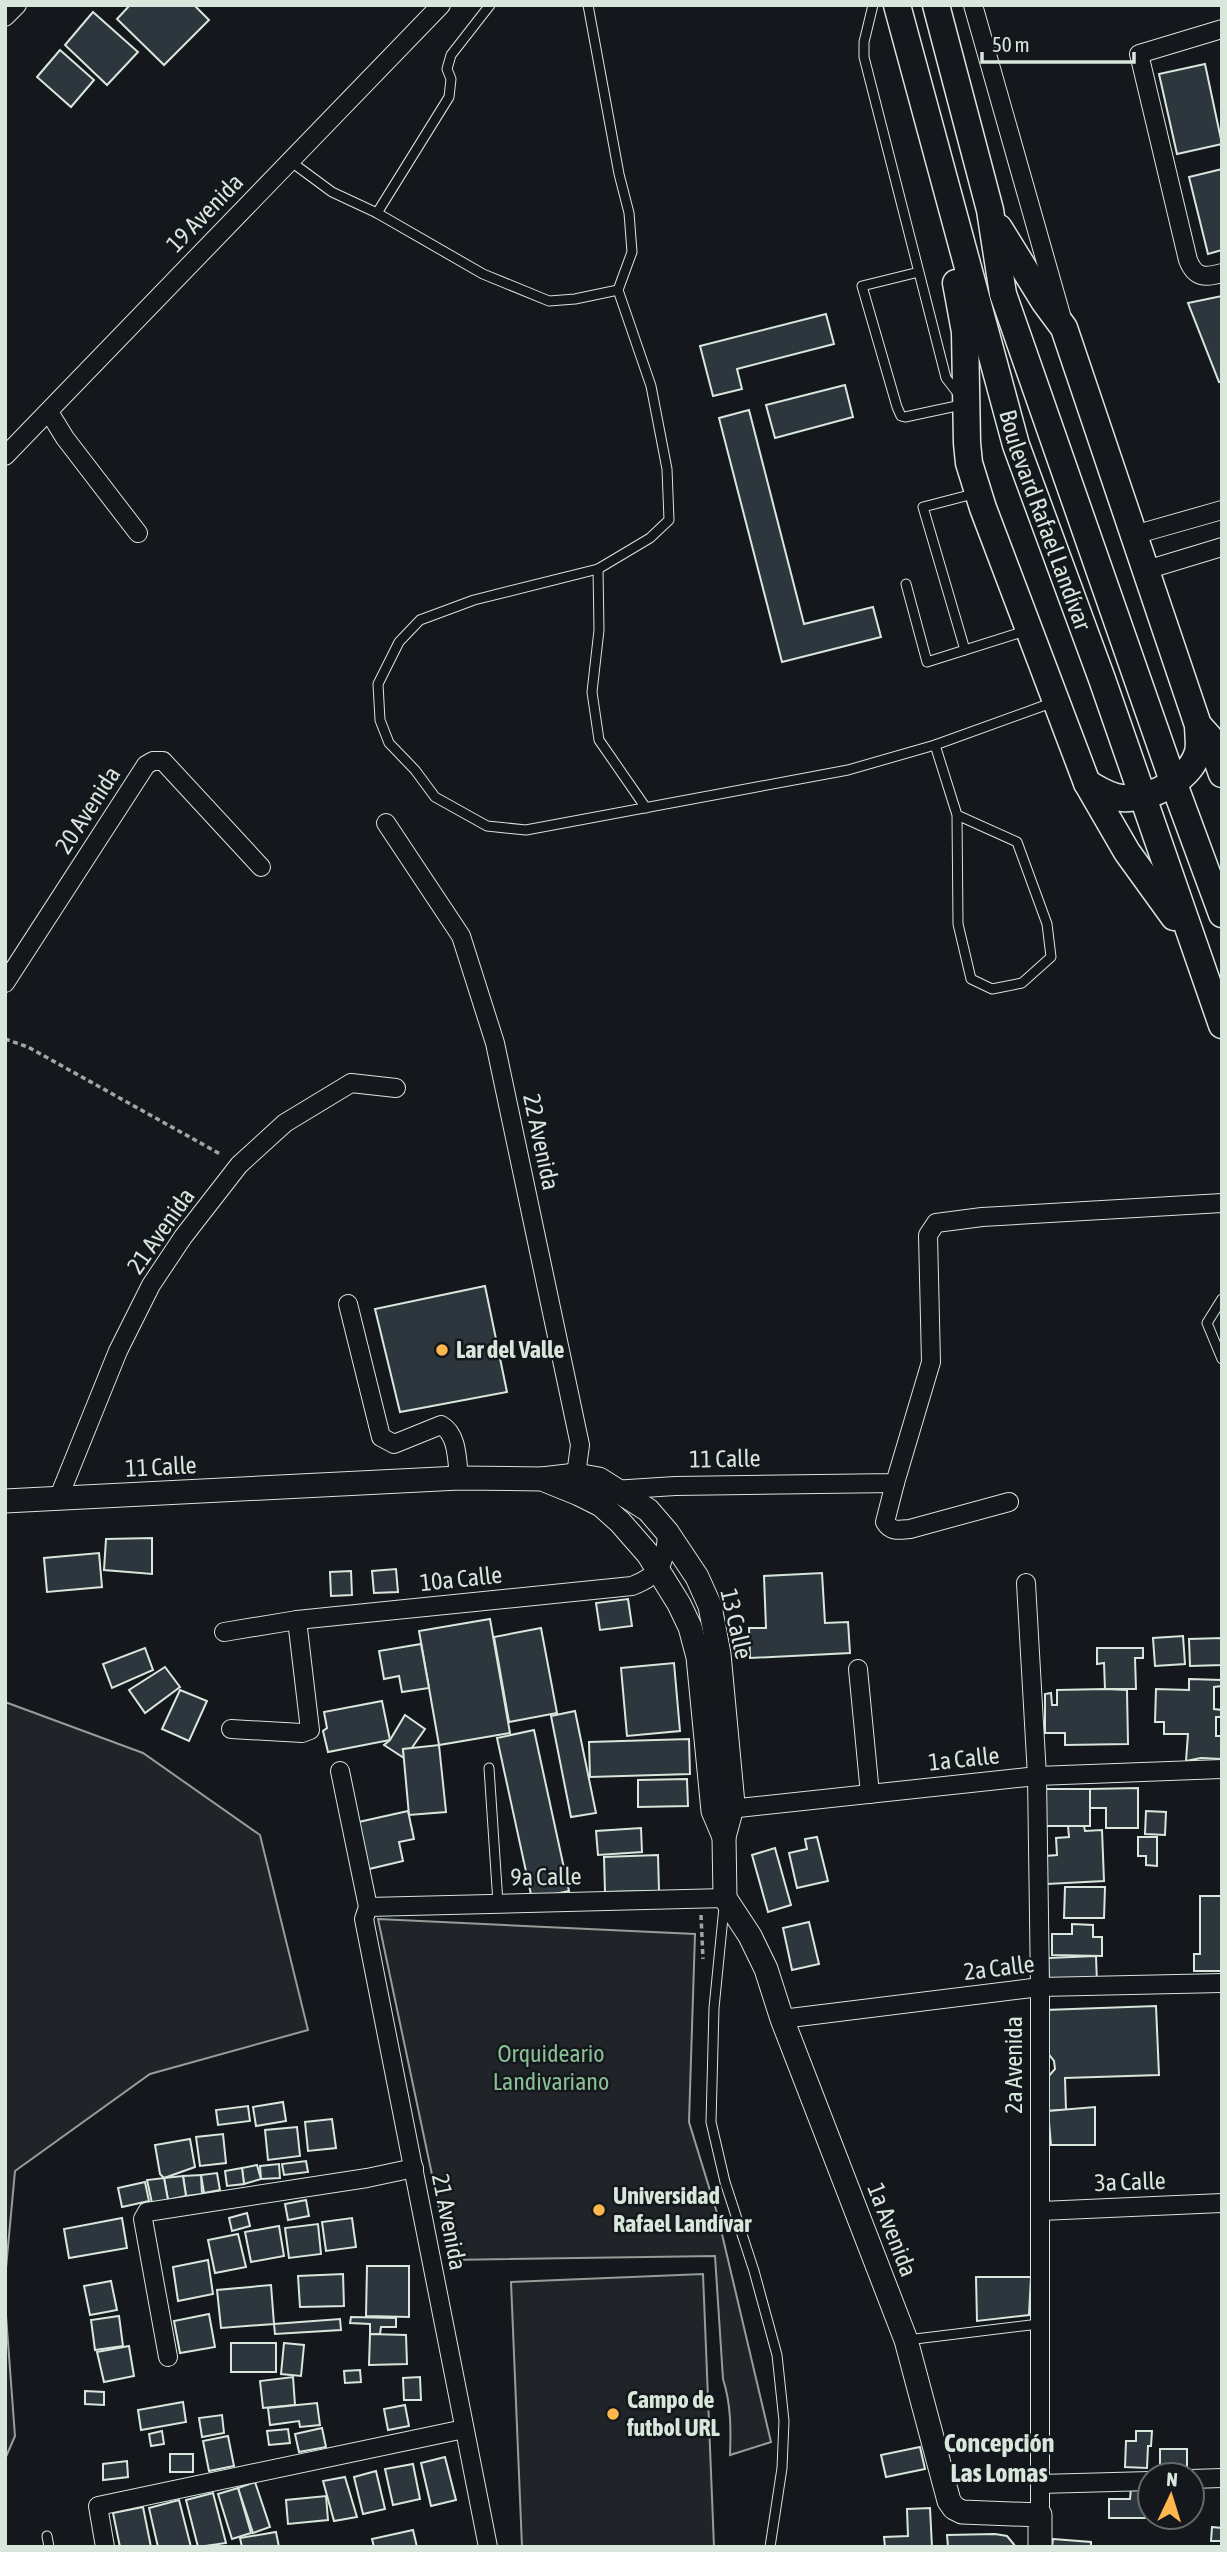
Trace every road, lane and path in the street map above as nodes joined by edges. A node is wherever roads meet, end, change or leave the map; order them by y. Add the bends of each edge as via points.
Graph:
1 (17, 5) edge
2 (441, 5) edge
3 (490, 5) edge
4 (588, 5) edge
5 (873, 5) edge
6 (897, 5) edge
7 (936, 5) edge
8 (973, 5) edge
9 (5, 17) edge
10 (1222, 29) edge
11 (916, 70) junction
12 (290, 161) junction
13 (990, 210) junction
14 (377, 213) junction
15 (919, 272) junction
16 (1222, 273) edge
17 (618, 290) junction
18 (1065, 328) junction
19 (966, 404) junction
20 (48, 412) junction
21 (5, 456) edge
22 (978, 493) junction
23 (1222, 510) edge
24 (138, 533) dead end
25 (1134, 535) junction
26 (1222, 547) edge
27 (598, 569) junction
28 (1146, 570) junction
29 (906, 584) dead end
30 (1029, 630) junction
31 (965, 650) junction
32 (1056, 702) junction
33 (1198, 725) junction
34 (935, 745) junction
35 (1222, 774) edge
36 (1087, 783) junction
37 (1174, 784) junction
38 (1142, 795) junction
39 (646, 807) junction
40 (957, 815) junction
41 (386, 823) dead end
42 (261, 867) dead end
43 (1222, 914) edge
44 (1192, 942) junction
45 (5, 983) edge
46 (1222, 1025) edge
47 (5, 1039) edge
48 (396, 1088) dead end
49 (239, 1164) junction
50 (1222, 1203) edge
51 (1222, 1299) edge
52 (348, 1304) dead end
53 (1222, 1359) edge
54 (459, 1478) junction
55 (895, 1483) junction
56 (577, 1485) junction
57 (616, 1490) junction
58 (58, 1499) junction
59 (5, 1501) edge
60 (1009, 1502) dead end
61 (667, 1532) junction
62 (659, 1570) junction
63 (1026, 1583) dead end
64 (297, 1620) junction
65 (224, 1632) dead end
66 (858, 1670) dead end
67 (231, 1729) dead end
68 (489, 1768) dead end
69 (1222, 1769) edge
70 (340, 1771) dead end
71 (1037, 1776) junction
72 (870, 1794) junction
73 (723, 1810) junction
74 (725, 1898) junction
75 (498, 1903) junction
76 (368, 1907) junction
77 (1222, 1983) edge
78 (1041, 1987) junction
79 (782, 2018) junction
80 (414, 2168) junction
81 (1222, 2203) edge
82 (1041, 2211) junction
83 (1039, 2325) junction
84 (906, 2340) junction
85 (168, 2357) dead end
86 (464, 2429) junction
87 (1136, 2481) edge
88 (1041, 2484) junction
89 (1040, 2515) junction
90 (47, 2536) dead end
91 (49, 2547) edge
92 (105, 2547) edge
93 (488, 2547) edge
94 (770, 2547) edge
95 (1040, 2547) edge

1 - 9 street
2 - 12 street, 19 Avenida
3 - 14 lane via 451,55 449,97
4 - 17 lane via 629,213 632,252
5 - 15 lane via 864,57
6 - 11 main road, Boulevard Rafael Landívar
7 - 13 main road, Boulevard Rafael Landívar
8 - 18 street
10 - 16 street via 1139,54 1188,260 1197,275
11 - 19 main road via 919,147 963,315
11 - 38 main road, Boulevard Rafael Landívar via 1016,445
12 - 14 lane via 332,192
12 - 20 street, 19 Avenida
13 - 18 main road via 1011,250
13 - 37 main road, Boulevard Rafael Landívar via 1003,294
14 - 17 lane via 483,274 549,301
15 - 19 lane via 946,378
15 - 19 lane via 862,286 901,416
17 - 27 lane via 651,386 667,470 669,520 650,538
18 - 25 main road
19 - 22 main road via 969,463
20 - 21 street, 19 Avenida
20 - 24 street
22 - 30 main road
22 - 31 lane via 923,506
23 - 25 street
25 - 28 main road
26 - 28 street
27 - 39 lane via 599,629 592,692 599,740
27 - 39 lane via 474,600 419,620 399,642 378,684 380,720 389,743 435,797 486,826 526,830
28 - 33 main road
29 - 31 lane via 926,662
30 - 31 lane
30 - 32 main road
32 - 34 lane
32 - 36 main road
33 - 35 main road via 1209,737
33 - 37 main road via 1195,761
34 - 39 lane via 848,770
34 - 40 lane
36 - 38 main road via 1123,798
36 - 44 main road via 1127,852
37 - 38 main road
37 - 43 main road, Boulevard Rafael Landívar
38 - 44 main road, Boulevard Rafael Landívar
40 - 40 lane via 958,924 971,979 992,989 1022,983 1051,957 1047,924 1017,842
41 - 56 street, 22 Avenida via 461,936 495,1043 580,1445
42 - 45 street, 20 Avenida via 163,761 153,761 146,765
44 - 46 main road, Boulevard Rafael Landívar
47 - 49 path via 28,1047
48 - 49 street, 21 Avenida via 351,1083 285,1123
49 - 58 street, 21 Avenida via 151,1285 118,1351
50 - 55 street via 936,1223 928,1235 932,1362
51 - 53 lane via 1207,1323
52 - 54 street via 382,1437 394,1444 441,1425 455,1449
54 - 56 street, 11 Calle via 542,1479
54 - 58 street, 11 Calle
55 - 57 street, 11 Calle
55 - 60 street via 884,1522 895,1530
56 - 57 street, 13 Calle via 598,1479
56 - 62 street, 13 Calle via 620,1522
57 - 61 street, 13 Calle via 648,1510
58 - 59 street, 11 Calle
61 - 62 street via 666,1555
61 - 73 street, 13 Calle via 710,1606 719,1654
62 - 64 street, 10a Calle via 632,1586
62 - 73 street, 13 Calle via 690,1627
63 - 71 street, 2a Avenida
64 - 65 street, 10a Calle
64 - 67 street via 310,1730
66 - 72 street
68 - 75 lane
69 - 71 street, 1a Calle
70 - 76 street, 21 Avenida
71 - 72 street, 1a Calle
71 - 78 street, 2a Avenida
72 - 73 street, 1a Calle
73 - 74 street, 13 Calle
74 - 75 street, 9a Calle
74 - 79 street, 1a Avenida via 766,1969
74 - 94 lane via 714,2008 712,2123 777,2355 782,2468
75 - 76 street, 9a Calle
76 - 80 street, 21 Avenida via 365,1919
77 - 78 street, 2a Calle
78 - 79 street, 2a Calle
78 - 82 street, 2a Avenida
79 - 84 street, 1a Avenida
80 - 85 street via 147,2212 143,2219
80 - 86 street, 21 Avenida
81 - 82 street, 3a Calle
82 - 83 street, 2a Avenida
83 - 84 lane
83 - 88 street, 2a Avenida
84 - 89 street, 1a Avenida via 946,2494 954,2508
86 - 92 street via 98,2506
86 - 93 street, 21 Avenida
87 - 88 street
88 - 89 street, 2a Avenida
89 - 95 street, 2a Avenida
90 - 91 lane

